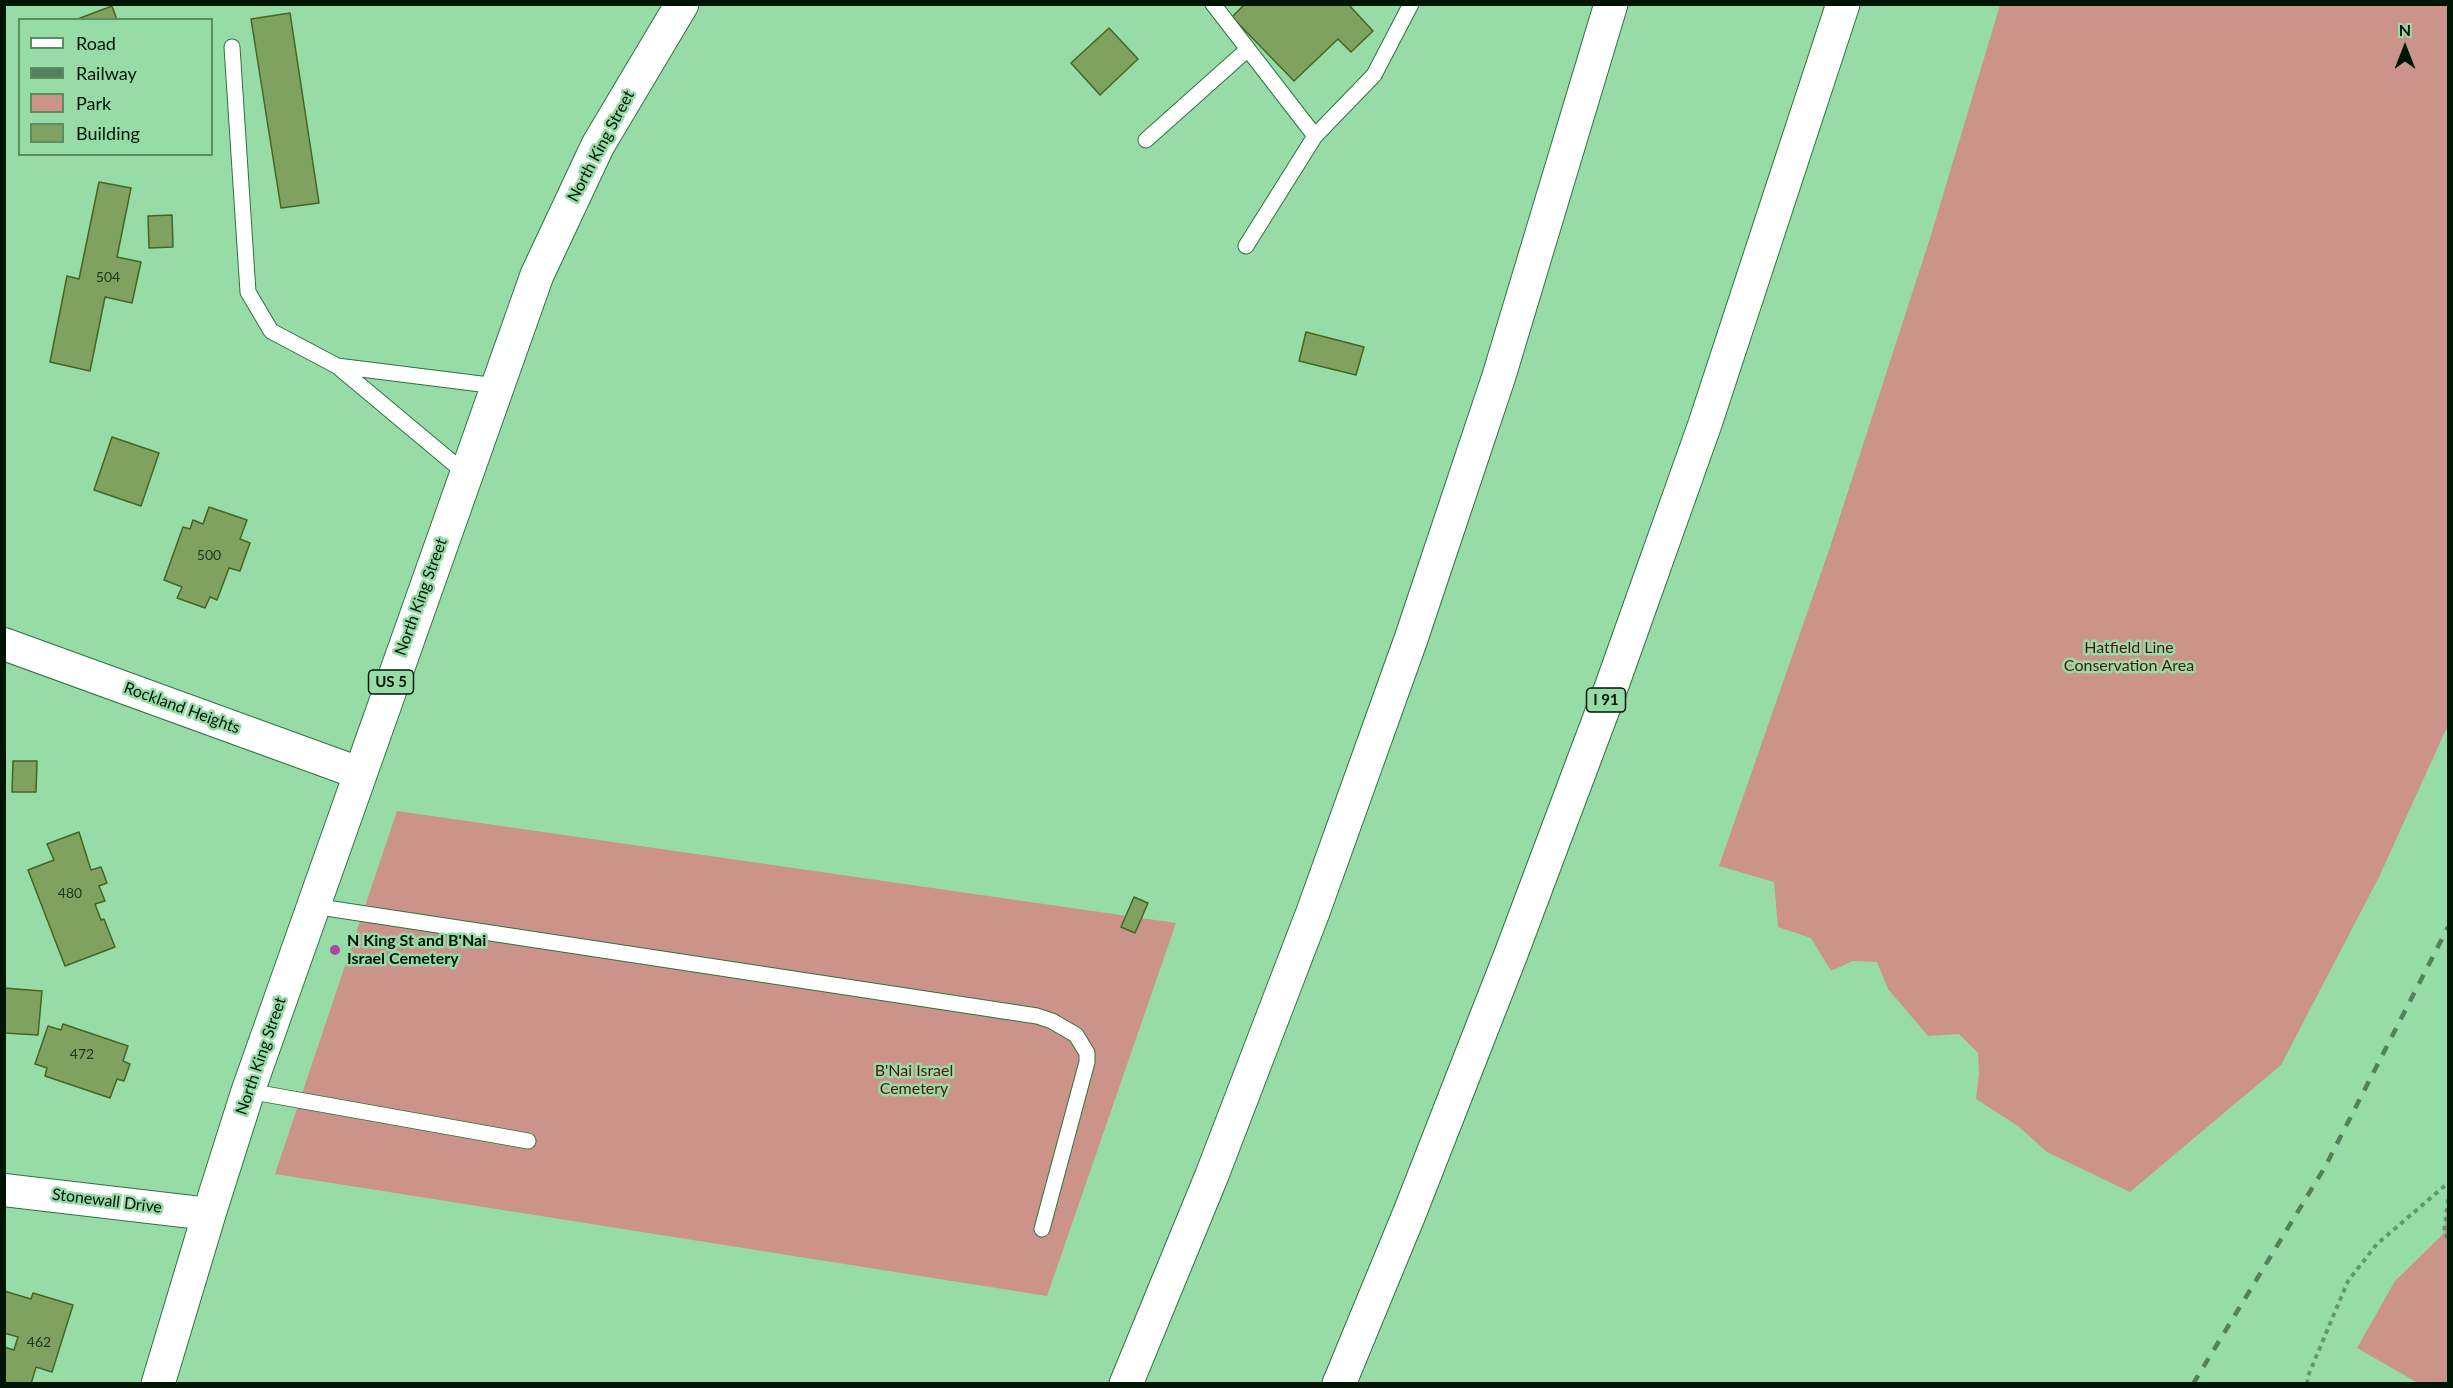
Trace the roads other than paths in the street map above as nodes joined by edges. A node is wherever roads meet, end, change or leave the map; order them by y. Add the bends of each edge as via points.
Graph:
1 (682, 4) edge
2 (1213, 4) edge
3 (1411, 4) edge
4 (1611, 4) edge
5 (1843, 4) edge
6 (232, 47) dead end
7 (1248, 49) junction
8 (1315, 136) junction
9 (1146, 140) dead end
10 (1246, 246) dead end
11 (338, 366) junction
12 (497, 386) junction
13 (465, 473) junction
14 (4, 644) edge
15 (359, 773) junction
16 (313, 906) junction
17 (248, 1092) junction
18 (528, 1141) dead end
19 (4, 1190) edge
20 (209, 1214) junction
21 (1042, 1229) dead end
22 (158, 1383) edge
23 (1126, 1383) edge
24 (1339, 1383) edge

1 - 12 main road, North King Street / US 5 via 598,145 537,275
2 - 7 lane
3 - 8 lane via 1374,75
4 - 23 main road via 1499,376 1411,639 1297,956
5 - 24 main road, I 91 via 1705,424 1607,699 1507,965
6 - 11 lane via 248,292 271,331
7 - 8 lane
7 - 9 lane
8 - 10 lane
11 - 12 lane
11 - 13 lane
12 - 13 main road, North King Street / US 5
13 - 15 main road, North King Street / US 5
14 - 15 street, Rockland Heights
15 - 16 main road, North King Street / US 5
16 - 17 main road, North King Street / US 5
16 - 21 lane via 1052,1021 1076,1035 1087,1053 1087,1062
17 - 18 lane
17 - 20 main road, North King Street / US 5
19 - 20 street, Stonewall Drive
20 - 22 main road, North King Street / US 5

